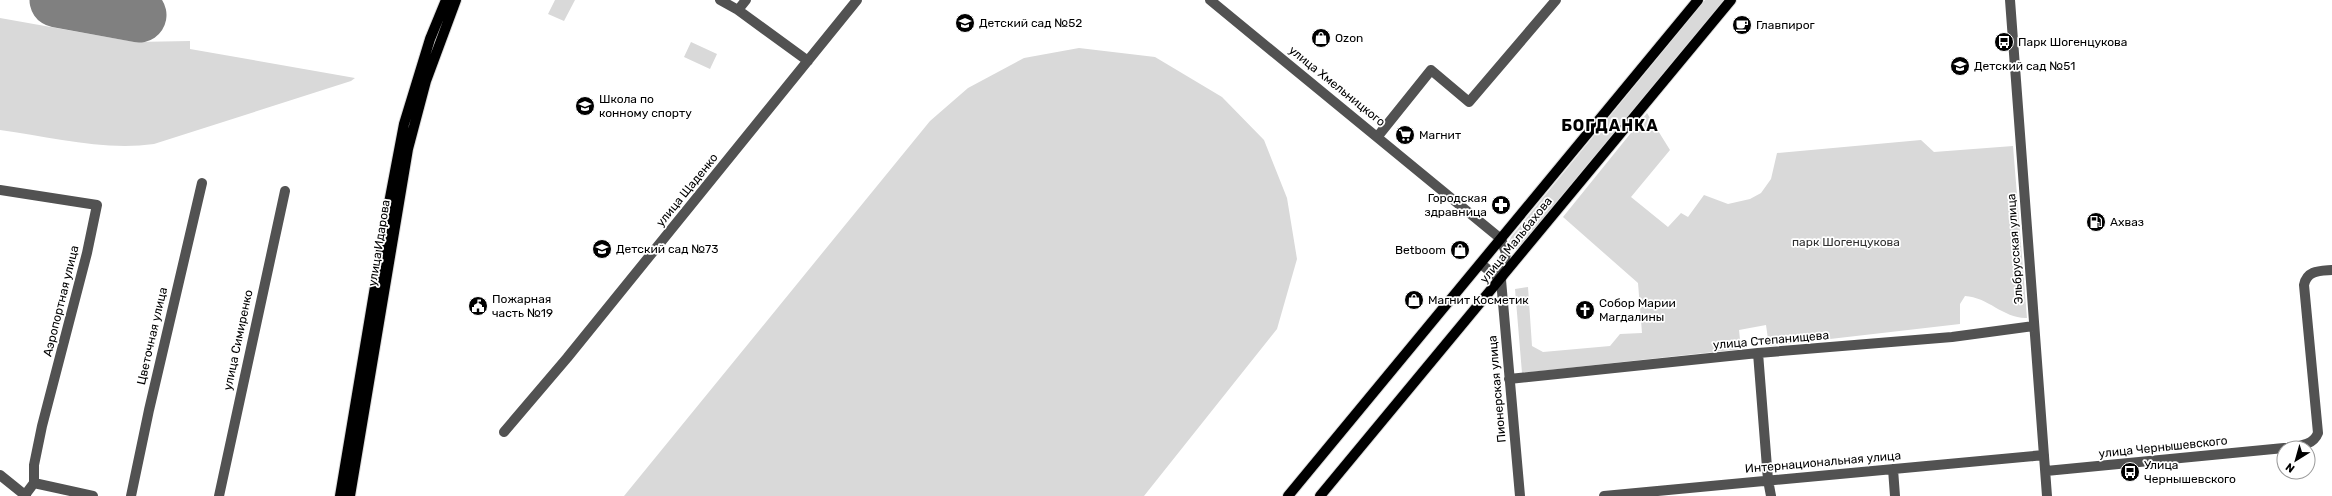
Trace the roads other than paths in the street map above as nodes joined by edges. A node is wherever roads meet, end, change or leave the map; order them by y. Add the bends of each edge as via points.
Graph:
1 (446, 0) edge
2 (456, 0) edge
3 (720, 0) edge
4 (746, 0) edge
5 (857, 0) edge
6 (1210, 0) edge
7 (1556, 0) edge
8 (1698, 0) edge
9 (1732, 0) edge
10 (2010, 0) edge
11 (738, 10) junction
12 (808, 61) junction
13 (1378, 136) junction
14 (202, 183) dead end
15 (0, 190) edge
16 (285, 191) dead end
17 (1501, 239) junction
18 (1506, 253) junction
19 (1520, 256) junction
20 (1481, 264) junction
21 (2332, 270) edge
22 (1501, 280) junction
23 (2034, 326) junction
24 (1758, 353) junction
25 (1509, 379) junction
26 (504, 432) dead end
27 (2314, 440) edge
28 (2276, 449) edge
29 (2044, 455) junction
30 (1893, 469) junction
31 (2046, 471) junction
32 (0, 475) edge
33 (1768, 480) junction
34 (34, 483) junction
35 (1645, 494) edge
36 (26, 496) edge
37 (93, 496) edge
38 (131, 496) edge
39 (219, 496) edge
40 (340, 496) edge
41 (350, 496) edge
42 (1288, 496) edge
43 (1320, 496) edge
44 (1520, 496) edge
45 (1604, 496) edge
46 (1771, 496) edge
47 (1895, 496) edge
48 (2048, 496) edge

1 - 40 main road, улица Идарова via 430,39 404,124
2 - 41 main road, улица Идарова via 426,81 408,149
3 - 11 street
4 - 11 street
5 - 12 street, улица Щаденко
6 - 13 street, улица Хмельницкого
7 - 13 street via 1469,102 1431,70
8 - 17 main road, улица Мальбахова
9 - 19 main road, улица Мальбахова
10 - 23 street, Эльбрусская улица
11 - 12 street
12 - 26 street, улица Щаденко
13 - 17 street, улица Хмельницкого
14 - 38 street, Цветочная улица
15 - 34 street, Аэропортная улица via 97,205 42,426 34,464
16 - 39 street, улица Симиренко
17 - 18 street
17 - 20 main road, улица Мальбахова
18 - 19 street
18 - 22 street, Пионерская улица
19 - 22 main road, улица Мальбахова
20 - 22 street
20 - 42 main road, улица Мальбахова
21 - 27 street, улица Чернышевского via 2314,271 2305,280 2304,285 2318,433
22 - 25 street, Пионерская улица
22 - 43 main road, улица Мальбахова
23 - 24 street, улица Степанищева via 1952,337
23 - 29 street, Эльбрусская улица
24 - 25 street, улица Степанищева
24 - 33 street
25 - 44 street, Пионерская улица
28 - 31 street, улица Чернышевского
29 - 30 street, Интернациональная улица
29 - 31 street, Эльбрусская улица
30 - 33 street, Интернациональная улица
30 - 47 street
31 - 48 street, Эльбрусская улица
32 - 36 street
33 - 35 street, Интернациональная улица
33 - 46 street
34 - 36 street
34 - 37 street
35 - 45 street, Интернациональная улица

